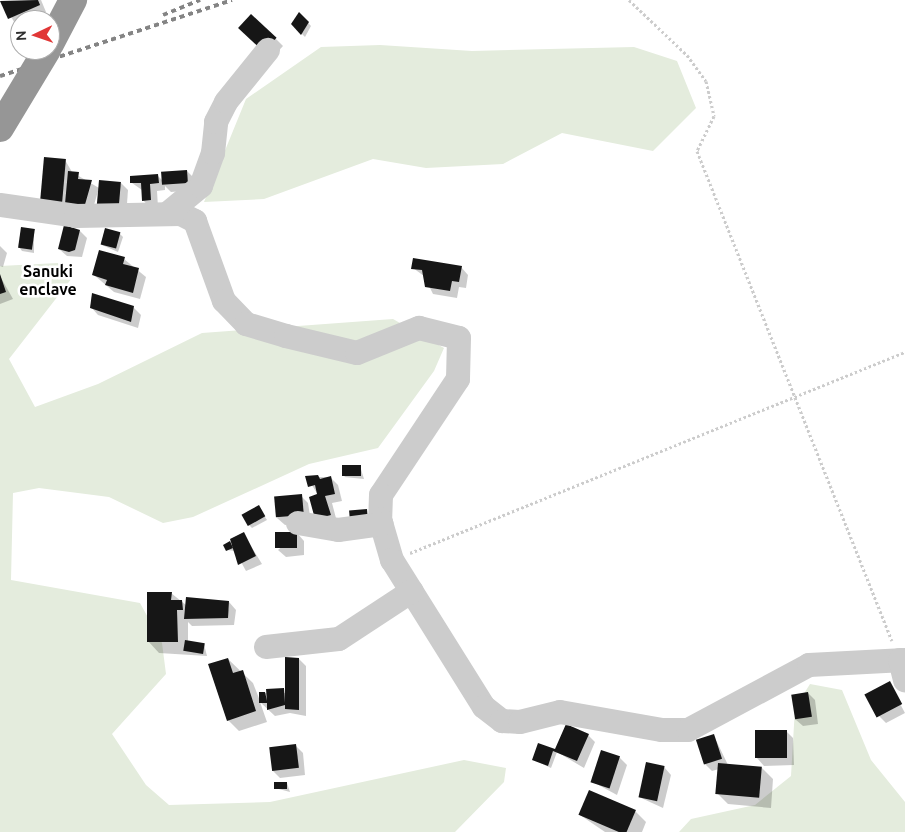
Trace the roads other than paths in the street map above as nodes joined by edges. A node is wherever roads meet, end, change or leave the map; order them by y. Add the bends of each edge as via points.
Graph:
1 (73, 0) edge
2 (60, 25) edge
3 (268, 50) dead end
4 (40, 60) edge
5 (0, 128) edge
6 (0, 205) edge
7 (167, 214) junction
8 (298, 523) dead end
9 (382, 524) junction
10 (412, 591) junction
11 (266, 647) dead end
12 (903, 667) edge

1 - 2 highway
3 - 7 street via 223,109 201,186
4 - 5 highway, bridge
6 - 7 street via 76,216
7 - 9 street via 181,214 195,221 215,286 246,324 357,353 419,328 459,338 458,379 381,495
8 - 9 street via 338,530
9 - 10 street via 392,560
10 - 11 street via 339,639
10 - 12 street via 484,707 502,721 520,722 560,712 662,730 688,730 809,665

